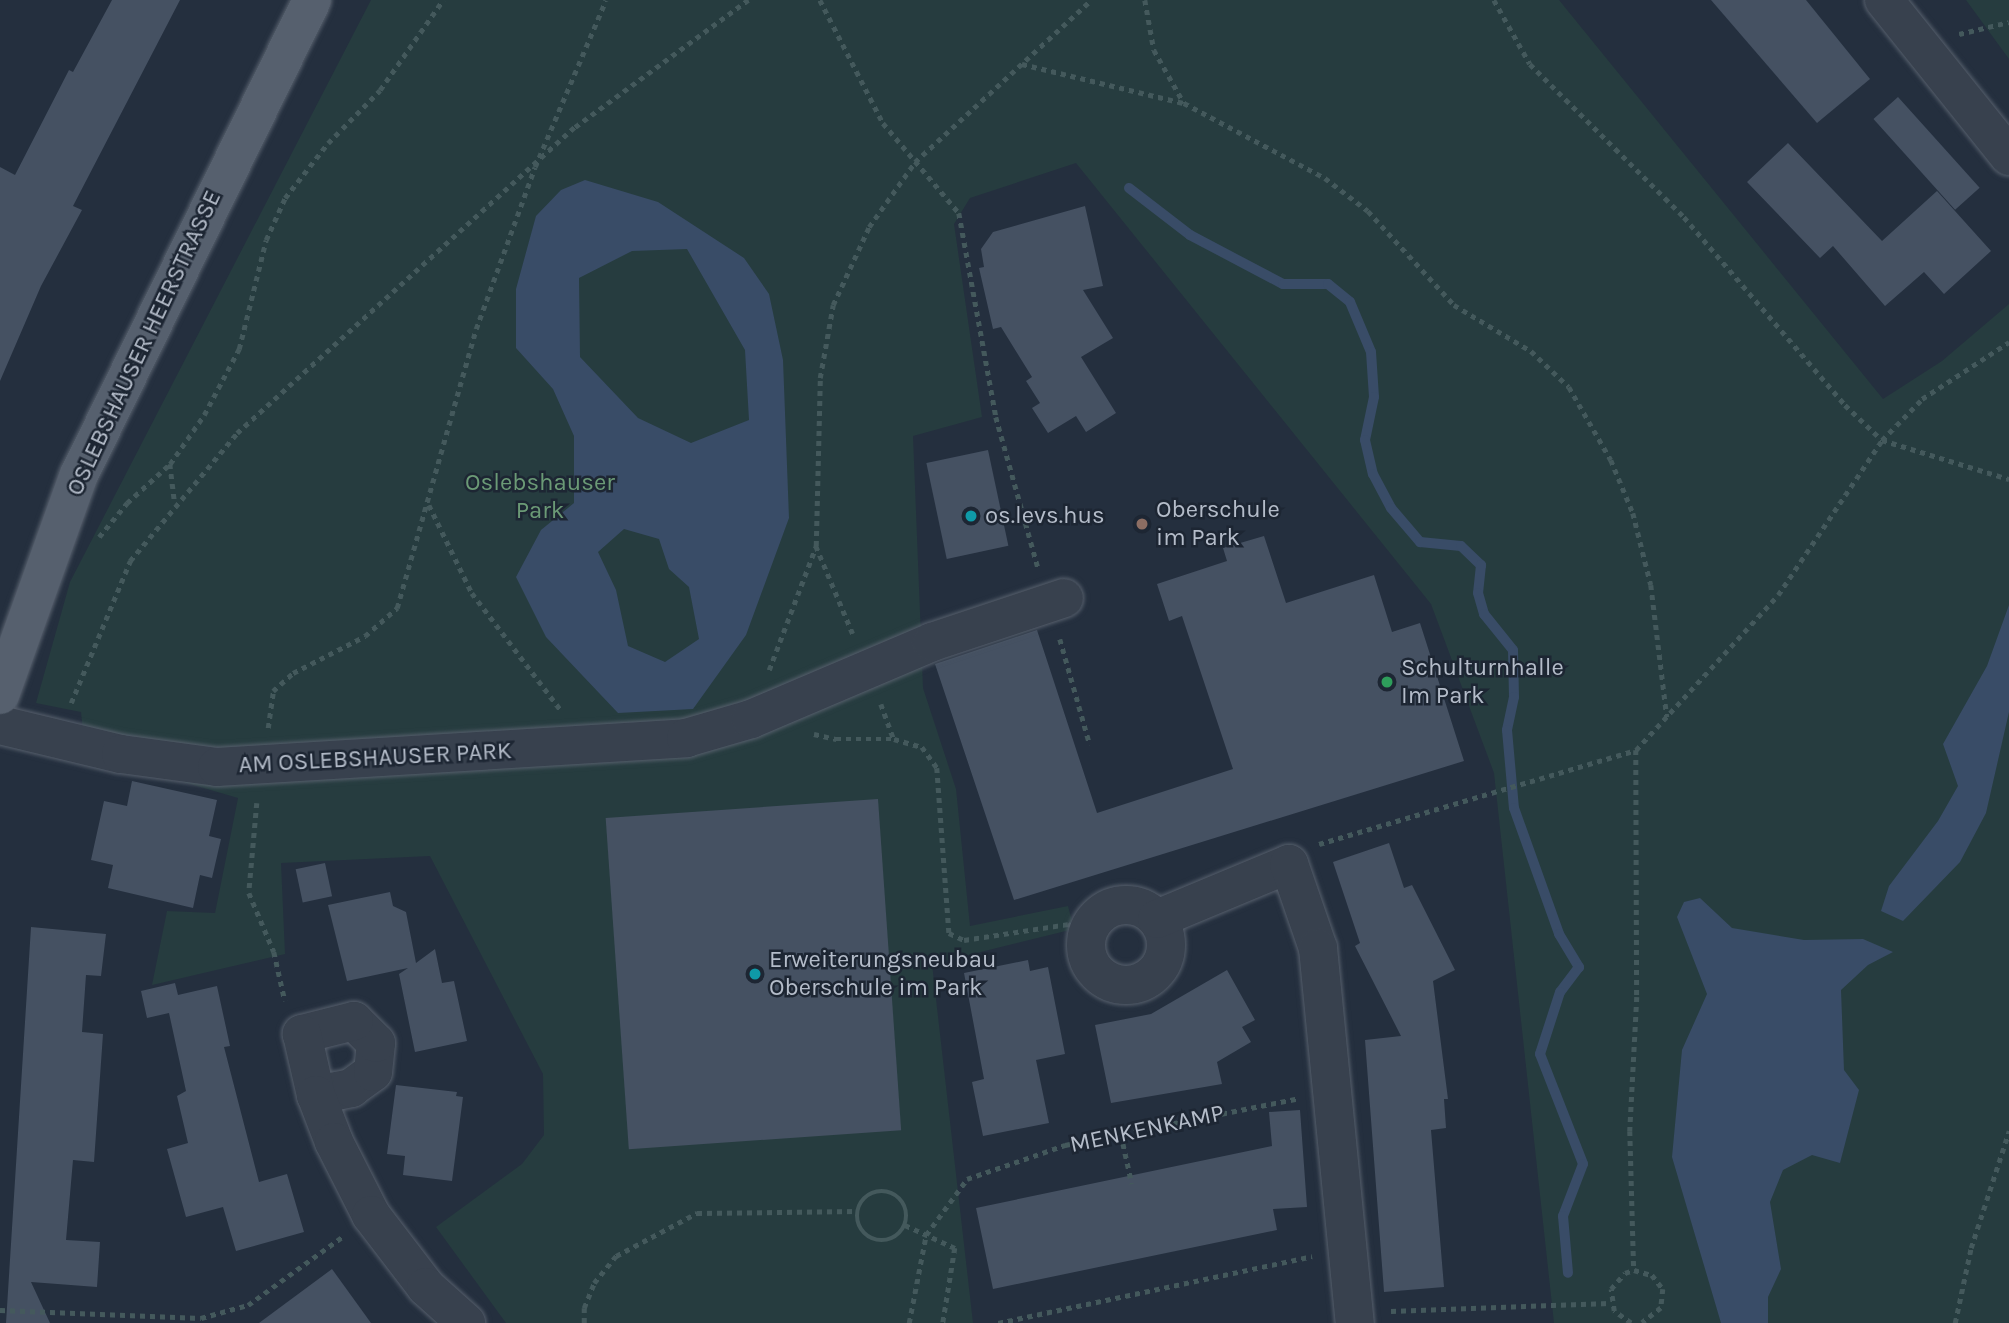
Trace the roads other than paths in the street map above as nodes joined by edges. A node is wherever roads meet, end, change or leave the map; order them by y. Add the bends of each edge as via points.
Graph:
1 (312, 0) edge
2 (1884, 0) edge
3 (2009, 156) edge
4 (1056, 600) road end
5 (0, 695) edge
6 (0, 725) edge
7 (1157, 919) junction
8 (316, 1095) junction
9 (466, 1323) edge
10 (1354, 1323) edge

1 - 5 main road, OSLEBSHAUSER HEERSTRASSE via 78,477
2 - 3 street
4 - 6 street, AM OSLEBSHAUSER PARK via 932,642 751,719 686,738 586,748 217,767
7 - 7 street via 1166,936 1163,961 1149,977 1130,985 1114,983 1094,969 1088,957 1088,932 1105,910 1134,905
7 - 10 street via 1289,864 1318,948
8 - 8 street via 351,1088 373,1072 376,1043 354,1021 302,1034
8 - 9 street via 371,1215 426,1287

